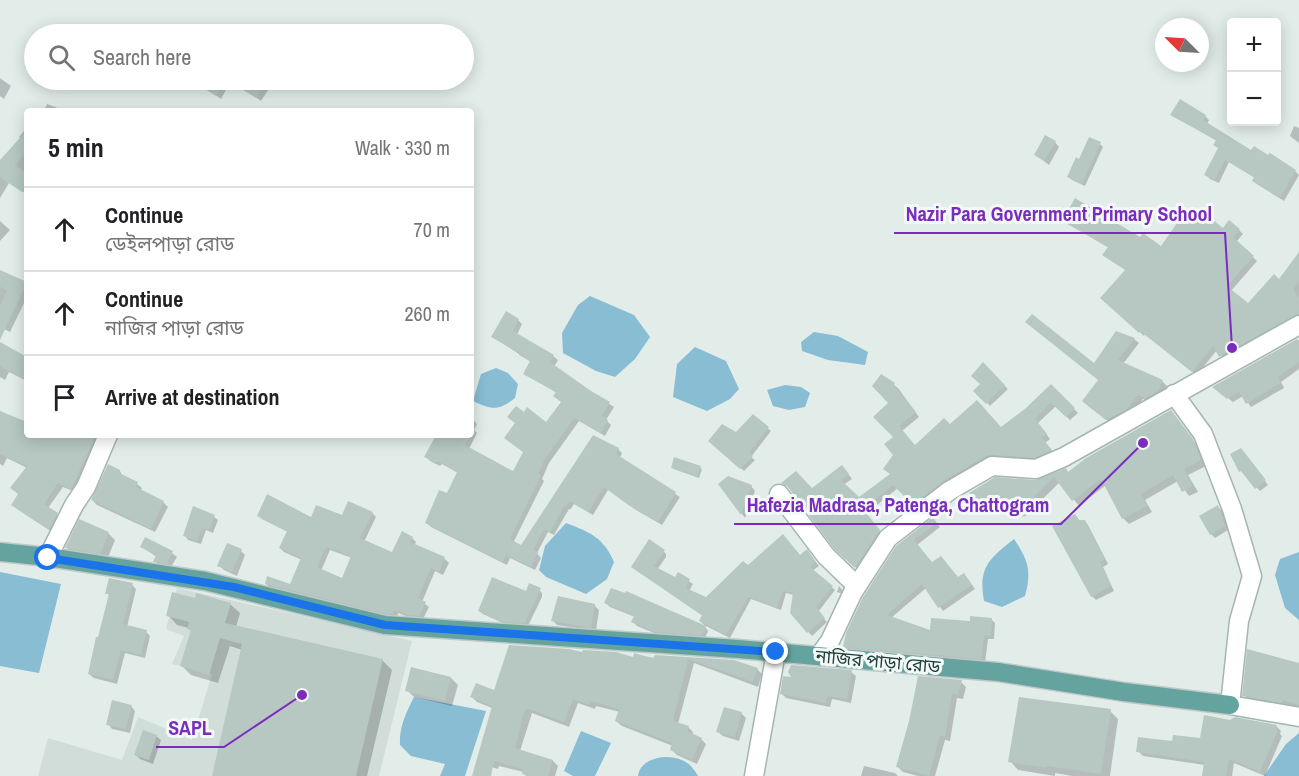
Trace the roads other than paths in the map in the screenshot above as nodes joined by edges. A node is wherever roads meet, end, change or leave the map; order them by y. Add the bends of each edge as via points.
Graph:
1 (1299, 325) edge
2 (1174, 394) junction
3 (106, 438) edge
4 (779, 494) dead end
5 (0, 552) edge
6 (48, 558) junction
7 (857, 586) junction
8 (776, 652) junction
9 (819, 656) junction
10 (1230, 705) junction
11 (1299, 717) edge
12 (754, 776) edge

1 - 2 street
2 - 7 street via 1036,470 992,466 949,491 888,538
2 - 10 street via 1203,434 1252,576 1239,621
3 - 6 street via 86,487
4 - 7 street via 826,556
5 - 6 main road, নাজির পাড়া রোড
6 - 8 main road, নাজির পাড়া রোড via 205,581 385,625
7 - 9 street
8 - 9 main road, নাজির পাড়া রোড
8 - 12 street
9 - 10 main road, নাজির পাড়া রোড via 998,672
10 - 11 street

